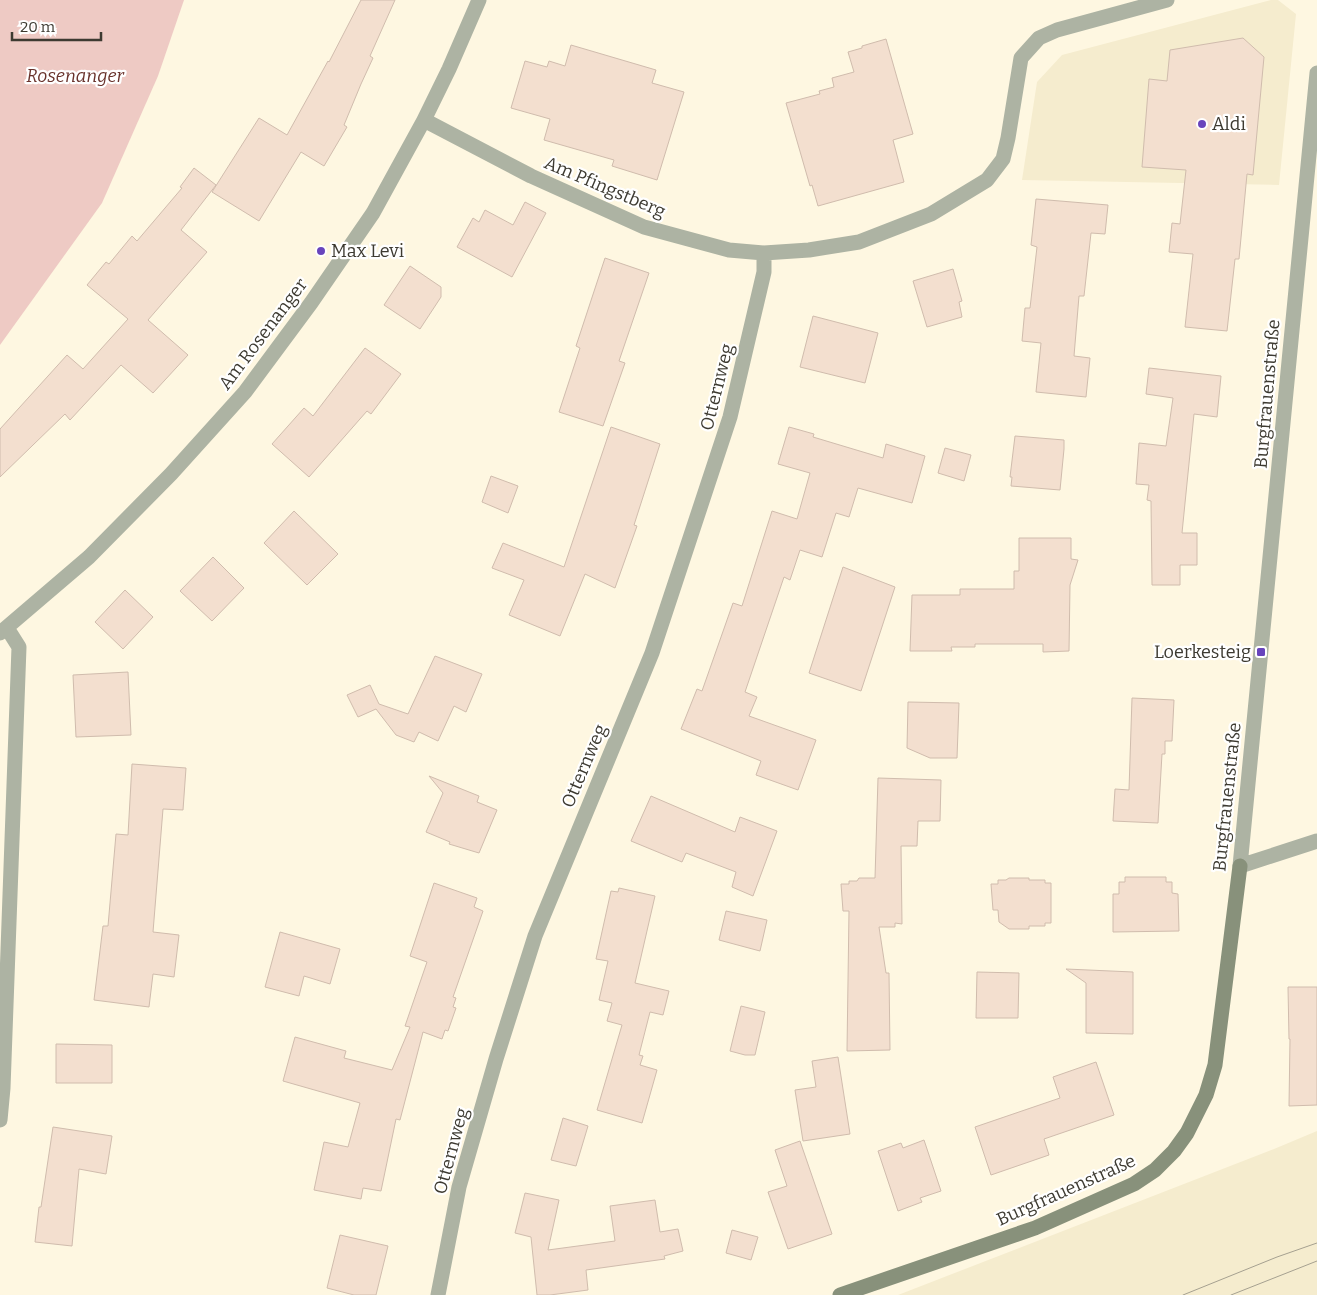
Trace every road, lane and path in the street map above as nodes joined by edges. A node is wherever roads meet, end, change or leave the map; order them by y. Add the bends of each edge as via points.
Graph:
1 (478, 0) edge
2 (1166, 0) edge
3 (1317, 73) edge
4 (424, 120) junction
5 (764, 252) junction
6 (3, 630) edge
7 (1317, 841) edge
8 (1240, 866) junction
9 (0, 1120) edge
10 (438, 1295) edge
11 (840, 1295) edge

1 - 4 street, Am Rosenanger via 450,69
2 - 5 street, Am Pfingstberg via 1057,30 1039,38 1021,58 1003,159 987,180 931,214 859,242 809,250
3 - 8 street, Burgfrauenstraße
4 - 5 street, Am Pfingstberg via 531,176 644,227 729,250
4 - 6 street, Am Rosenanger via 373,213 244,392 171,474 89,557
5 - 10 street, Otternweg via 764,272 730,417 652,653 535,936 459,1187
6 - 9 street via 19,647
7 - 8 street
8 - 11 street, Burgfrauenstraße via 1215,1065 1196,1118 1174,1151 1155,1170 1134,1184 1035,1228

